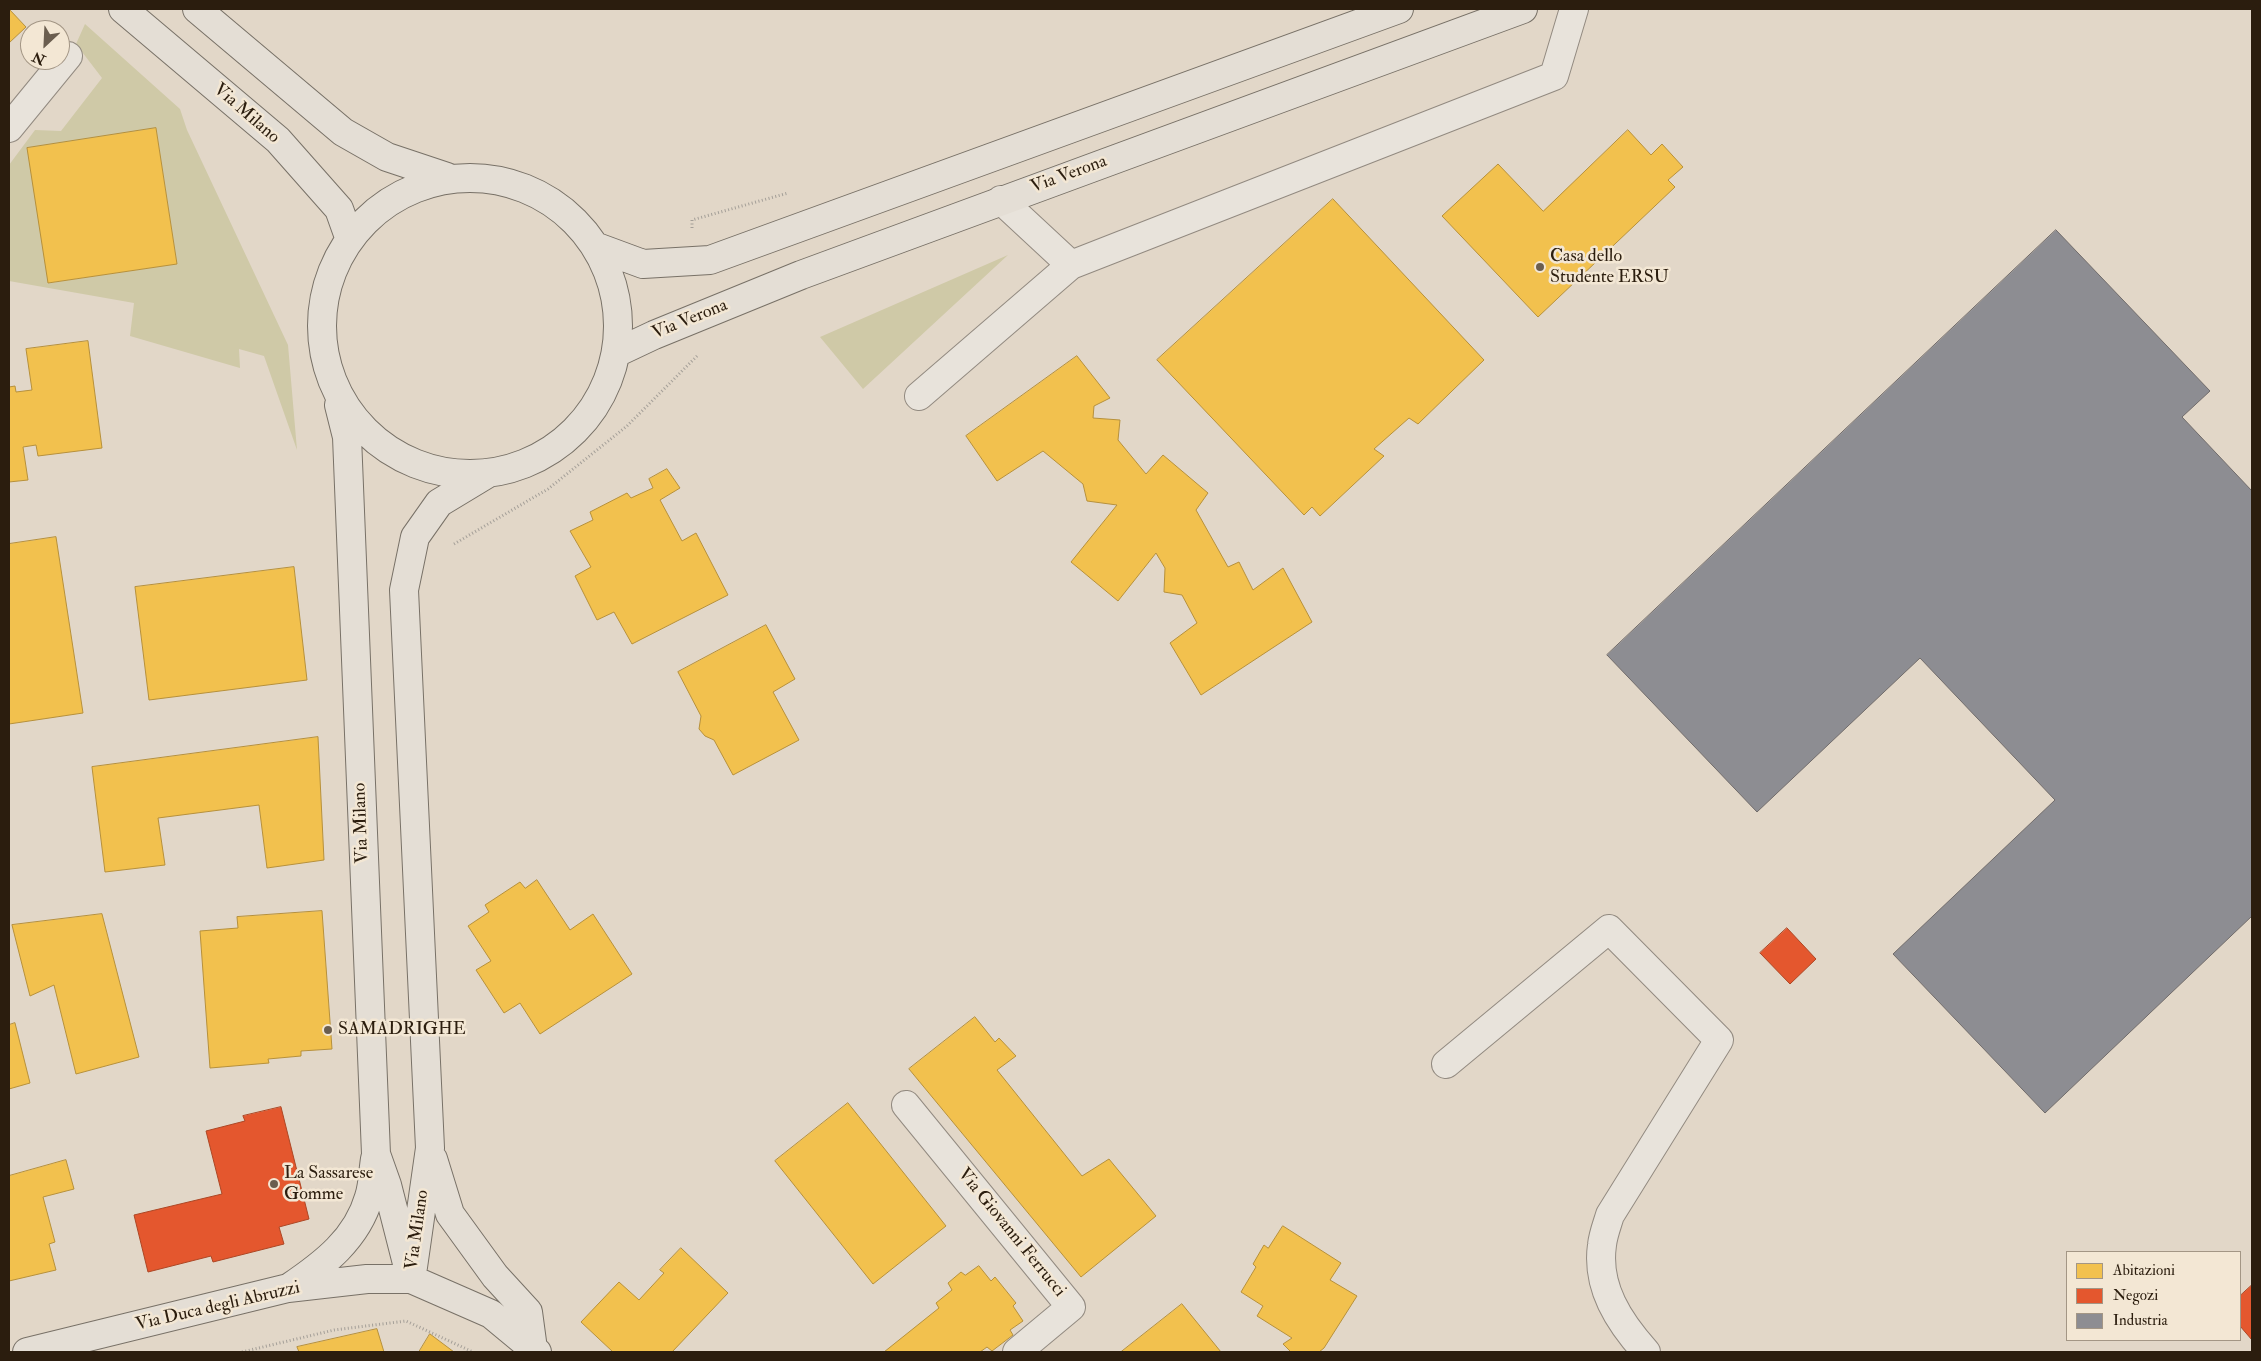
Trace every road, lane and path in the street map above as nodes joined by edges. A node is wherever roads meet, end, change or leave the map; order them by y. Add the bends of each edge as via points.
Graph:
1 (123, 9) edge
2 (197, 9) edge
3 (1399, 9) edge
4 (1523, 9) edge
5 (1574, 9) edge
6 (57, 70) edge
7 (9, 128) edge
8 (447, 178) junction
9 (1001, 200) junction
10 (349, 237) junction
11 (597, 247) junction
12 (1071, 265) junction
13 (704, 350) dead end
14 (618, 352) junction
15 (335, 389) junction
16 (919, 396) dead end
17 (487, 474) junction
18 (450, 547) dead end
19 (1446, 1064) dead end
20 (906, 1105) dead end
21 (430, 1148) junction
22 (376, 1154) junction
23 (412, 1279) junction
24 (288, 1288) junction
25 (535, 1351) edge
26 (27, 1352) edge
27 (242, 1352) edge
28 (473, 1352) edge
29 (1017, 1352) edge
30 (1646, 1352) edge

1 - 10 main road, Via Milano via 278,140 339,209
2 - 8 main road via 343,132 387,158
3 - 11 main road via 710,260 643,264
4 - 9 main road, Via Verona
5 - 12 street via 1554,76
6 - 7 street
8 - 10 main road via 392,198
8 - 11 main road via 491,178 532,190 569,214
9 - 12 street
9 - 14 main road, Via Verona via 801,275
10 - 15 main road via 330,273 321,311 323,352
11 - 14 main road via 617,298
12 - 16 street
13 - 18 path via 627,426 548,489
14 - 17 main road via 602,397 573,435 533,461
15 - 17 main road via 361,428 398,456 441,472
15 - 22 main road, Via Milano via 347,437
17 - 21 main road, Via Milano via 439,504 415,537 404,590
19 - 30 street via 1609,929 1718,1040 1610,1215 1602,1245 1602,1277 1612,1308
20 - 29 street, Via Giovanni Ferrucci via 1071,1307
21 - 23 main road, Via Milano
21 - 25 main road via 450,1214 495,1276 528,1312
22 - 23 main road, Via Milano
22 - 24 main road via 369,1197 355,1230 329,1259
23 - 24 main road, Via Duca degli Abruzzi via 367,1279
23 - 25 main road via 491,1314
24 - 26 main road, Via Duca degli Abruzzi
27 - 28 path via 334,1330 406,1321

